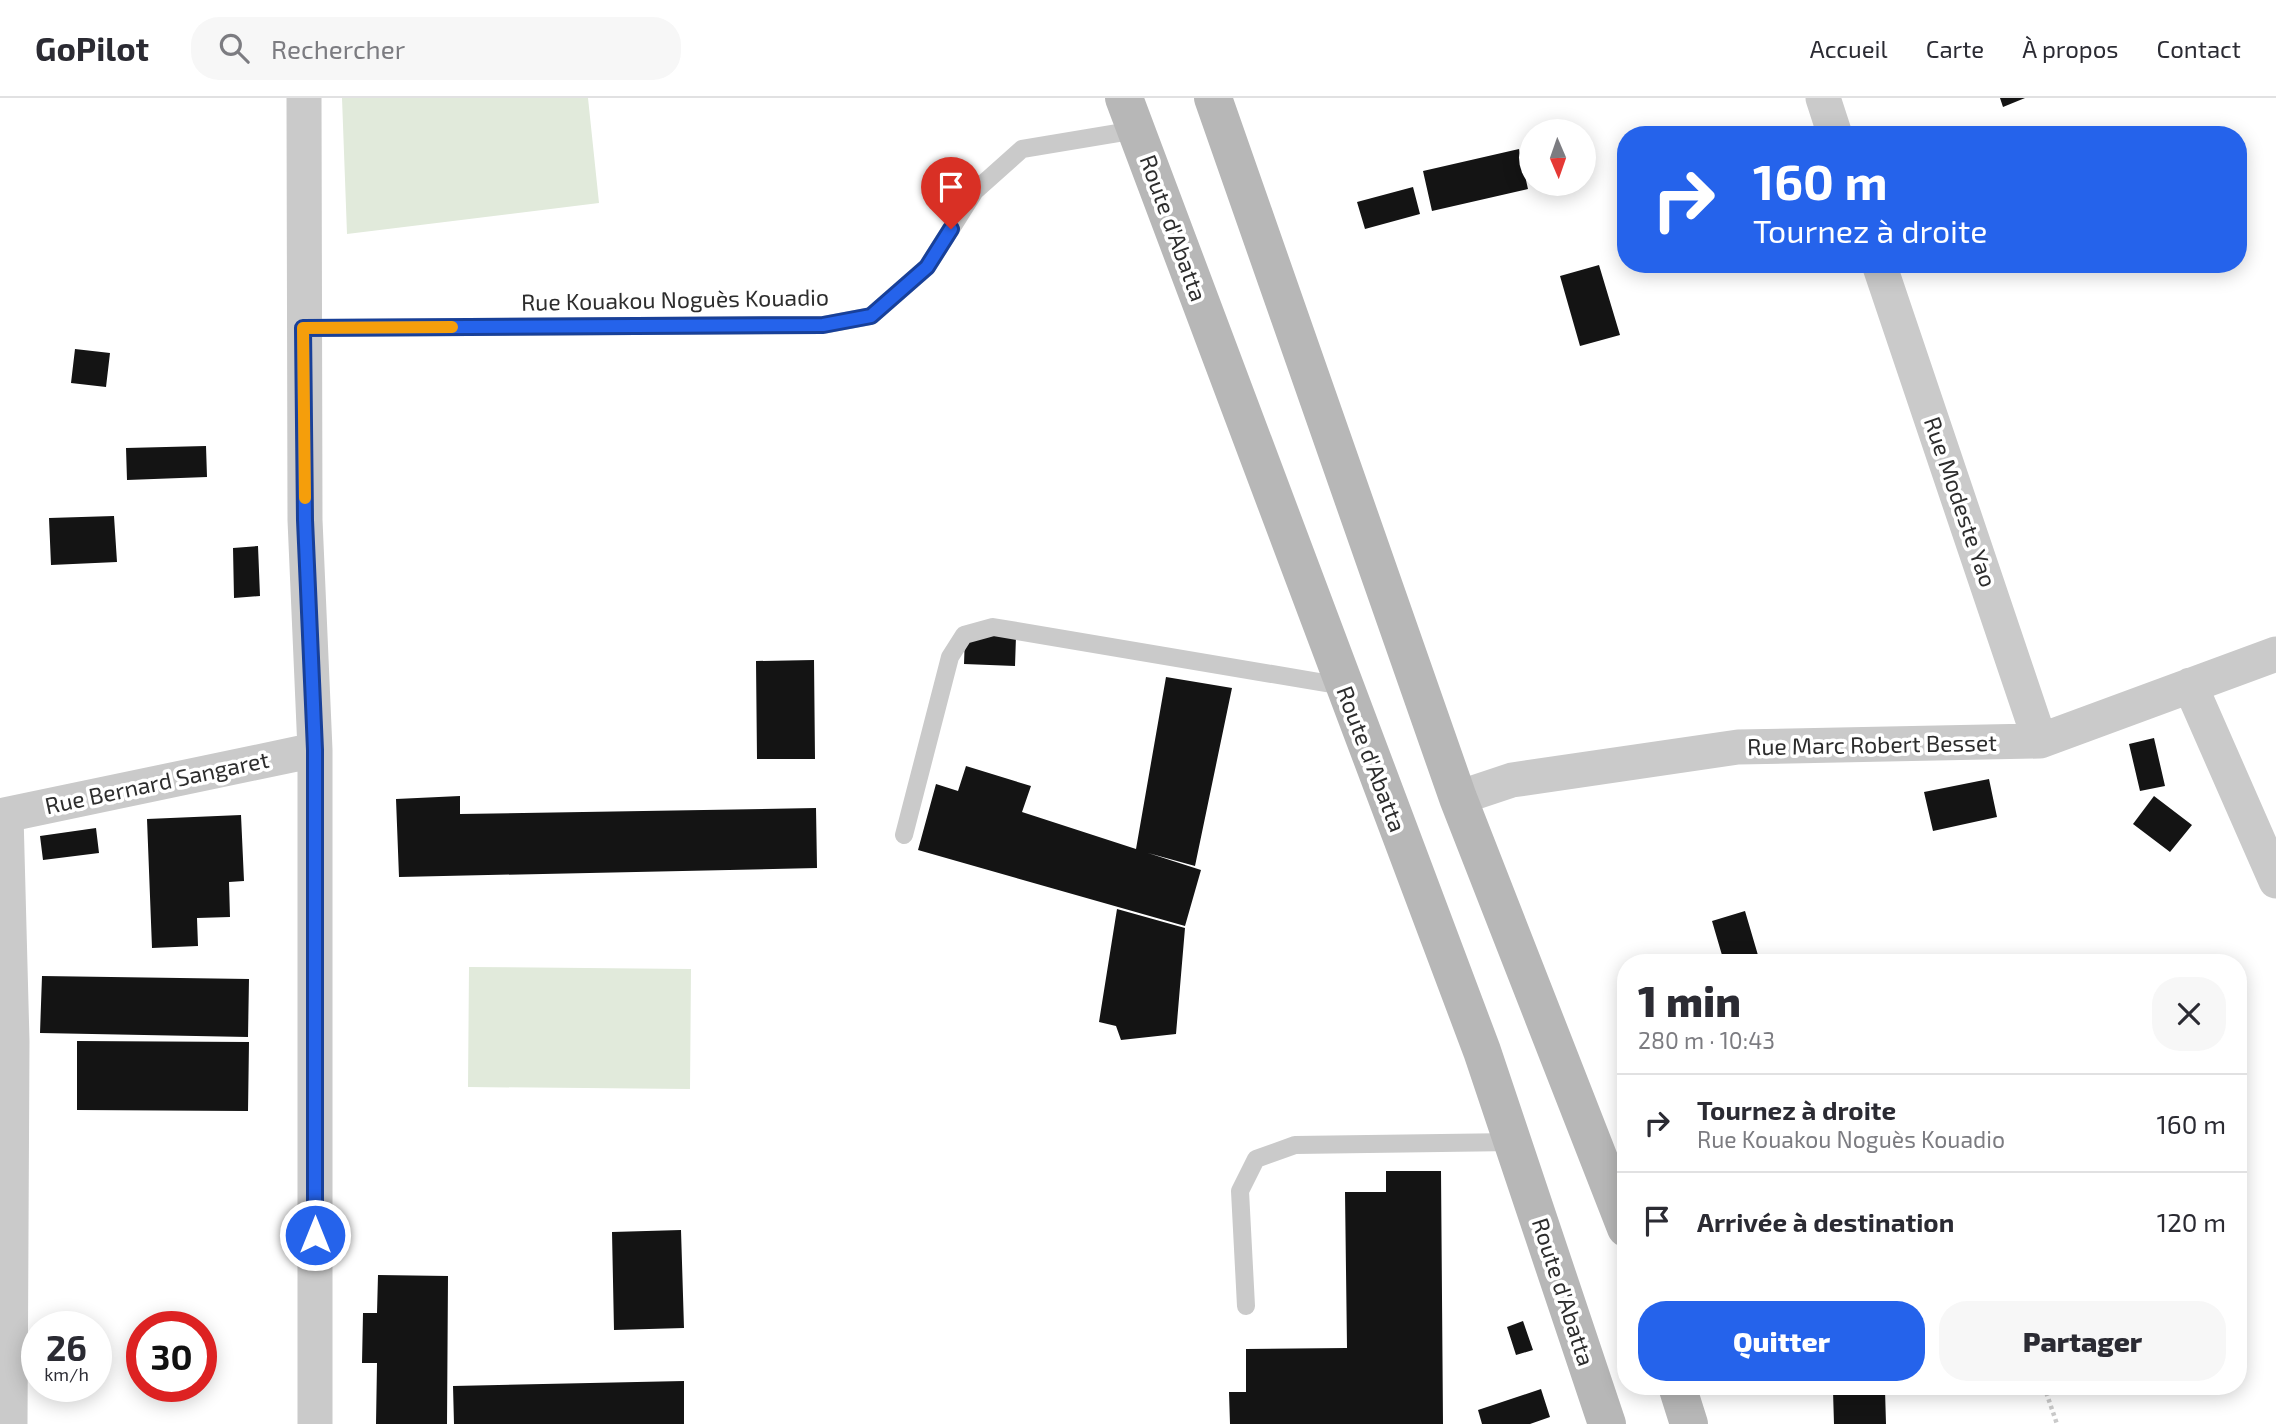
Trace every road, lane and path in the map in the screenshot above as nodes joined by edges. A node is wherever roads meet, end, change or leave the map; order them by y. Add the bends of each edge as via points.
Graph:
1 (304, 98) edge
2 (1213, 98) edge
3 (1823, 98) edge
4 (1130, 114) edge
5 (1832, 126) edge
6 (1882, 273) edge
7 (303, 328) junction
8 (2276, 654) edge
9 (2190, 685) junction
10 (1343, 686) junction
11 (2040, 741) junction
12 (315, 750) junction
13 (1458, 798) junction
14 (3, 815) edge
15 (904, 835) dead end
16 (2276, 881) edge
17 (1514, 1142) junction
18 (1617, 1205) edge
19 (1246, 1306) dead end
20 (1680, 1395) edge
21 (2047, 1395) edge
22 (10, 1424) edge
23 (316, 1424) edge
24 (1607, 1424) edge
25 (1689, 1424) edge
26 (2057, 1424) edge

1 - 7 street
2 - 13 street
3 - 5 street
4 - 7 lane, Rue Kouakou Noguès Kouadio via 1023,149 975,191 927,267 871,316 823,325
4 - 10 street, Route d'Abatta
6 - 11 street, Rue Modeste Yao
7 - 12 street
8 - 9 street, Rue Marc Robert Besset
9 - 11 street, Rue Marc Robert Besset
9 - 16 street
10 - 15 lane via 993,627 964,635 950,657
10 - 17 street, Route d'Abatta
11 - 13 street, Rue Marc Robert Besset via 1738,747 1511,780
12 - 14 street, Rue Bernard Sangaret
12 - 23 street
13 - 18 street
14 - 22 street via 12,1041
17 - 19 lane via 1294,1145 1256,1159 1240,1191
17 - 24 street, Route d'Abatta
20 - 25 street
21 - 26 path

